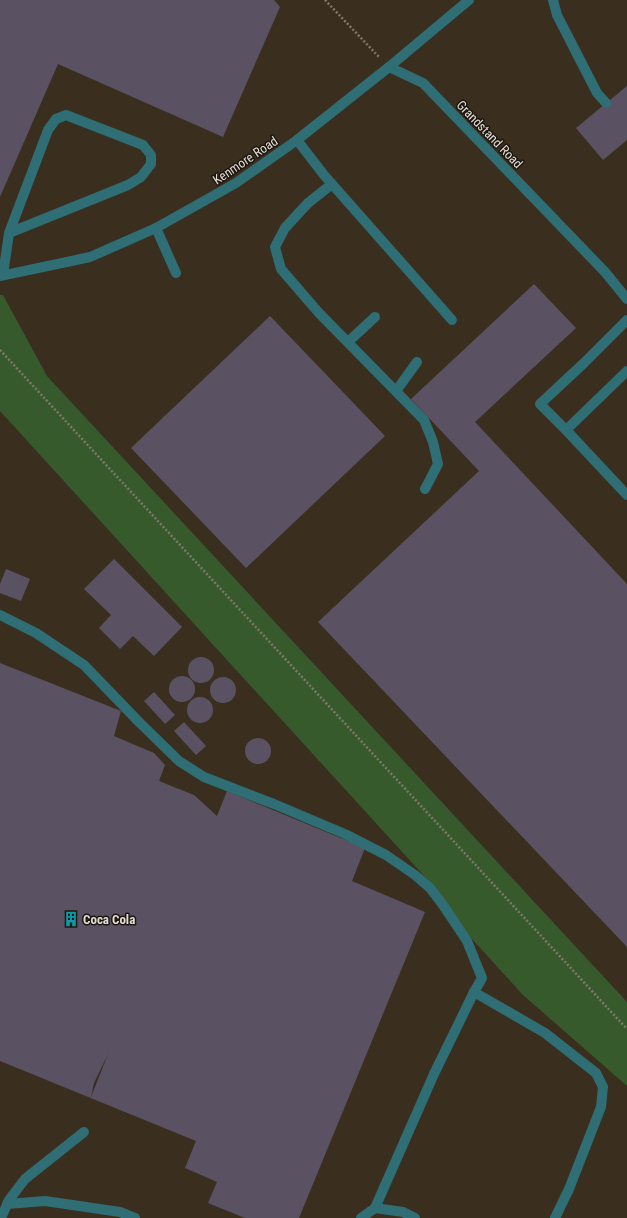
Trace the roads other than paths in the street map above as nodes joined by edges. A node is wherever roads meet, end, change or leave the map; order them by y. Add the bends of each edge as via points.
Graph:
1 (469, 0) edge
2 (553, 0) edge
3 (389, 67) junction
4 (606, 103) dead end
5 (297, 140) junction
6 (332, 184) junction
7 (156, 228) junction
8 (9, 233) junction
9 (176, 273) dead end
10 (2, 275) edge
11 (627, 299) edge
12 (375, 317) dead end
13 (452, 320) dead end
14 (627, 320) edge
15 (348, 342) junction
16 (416, 362) dead end
17 (627, 371) edge
18 (396, 392) junction
19 (566, 430) junction
20 (425, 489) dead end
21 (627, 495) edge
22 (0, 615) edge
23 (474, 992) junction
24 (84, 1132) dead end
25 (7, 1204) junction
26 (375, 1208) junction
27 (1, 1218) edge
28 (135, 1218) edge
29 (361, 1218) edge
30 (415, 1218) edge
31 (555, 1218) edge

1 - 3 street, Kenmore Road
2 - 4 street via 557,15 597,93
3 - 5 street, Kenmore Road
3 - 11 street, Grandstand Road via 423,83 605,272
5 - 6 street
5 - 7 street, Kenmore Road via 236,183
6 - 13 street
6 - 15 street via 308,203 284,228 274,247 280,269
7 - 9 street
7 - 10 street, Kenmore Road via 90,257
8 - 8 street via 48,130 56,119 66,115 143,145 151,155 151,164 141,177 128,185
8 - 10 street
12 - 15 street
14 - 19 street via 540,404
15 - 18 street
16 - 18 street
17 - 19 street
18 - 20 street via 424,420 433,442 438,464
19 - 21 street
22 - 23 street via 36,633 84,666 179,761 204,777 345,834 386,855 415,874 439,899 467,941 482,978
23 - 26 street via 434,1074
23 - 31 street via 545,1033 596,1073 603,1087 601,1107
24 - 25 street via 25,1179
25 - 27 street
25 - 28 street via 45,1201 120,1212
26 - 29 street
26 - 30 street via 403,1212

